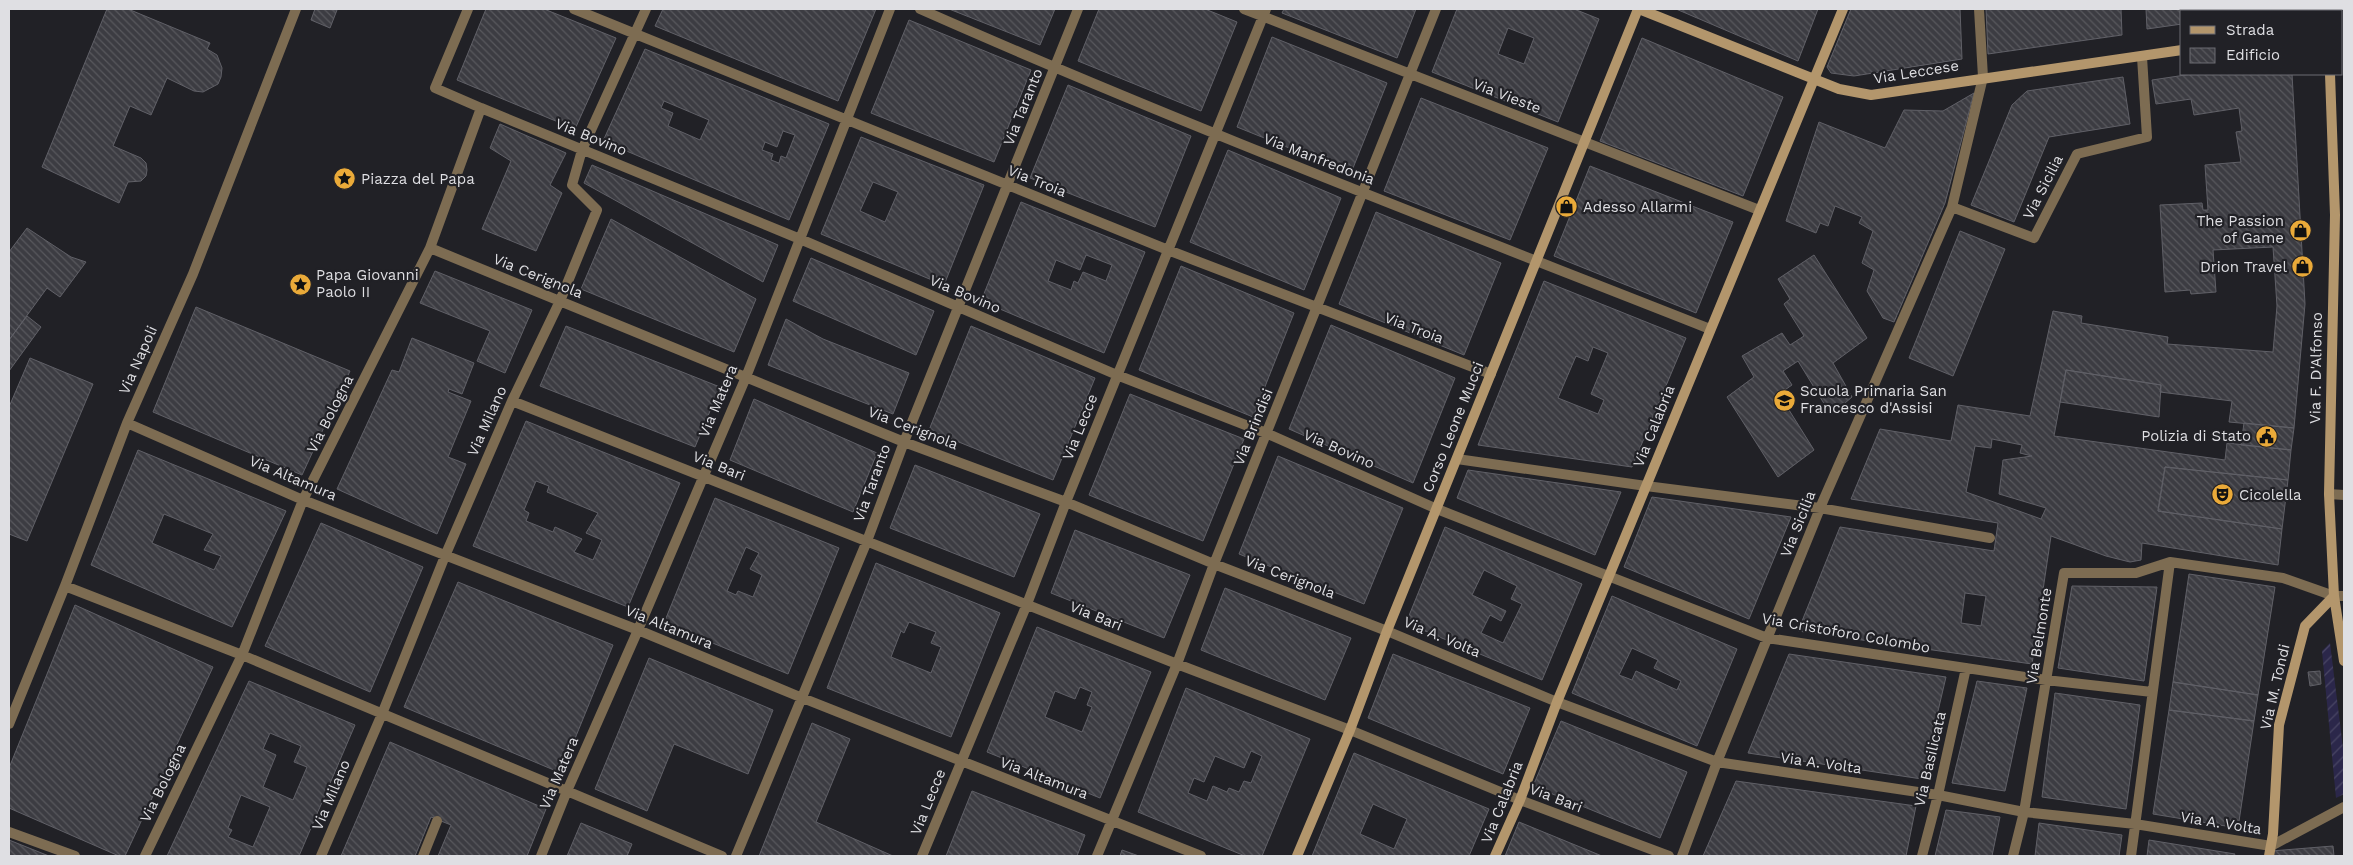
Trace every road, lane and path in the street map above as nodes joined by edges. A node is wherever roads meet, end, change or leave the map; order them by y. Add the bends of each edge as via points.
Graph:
1 (296, 9) edge
2 (468, 9) edge
3 (574, 9) edge
4 (646, 9) edge
5 (890, 9) edge
6 (920, 9) edge
7 (1078, 9) edge
8 (1244, 9) edge
9 (1436, 9) edge
10 (1639, 9) edge
11 (1843, 9) edge
12 (1978, 9) edge
13 (1265, 12) edge
14 (635, 34) junction
15 (2180, 50) edge
16 (2142, 57) junction
17 (1054, 68) junction
18 (1410, 75) junction
19 (2330, 75) edge
20 (1983, 77) junction
21 (1813, 79) junction
22 (482, 108) junction
23 (848, 121) junction
24 (1215, 134) junction
25 (1585, 142) junction
26 (582, 150) junction
27 (1007, 185) junction
28 (1362, 192) junction
29 (1952, 207) junction
30 (1760, 210) junction
31 (2339, 214) edge
32 (800, 239) junction
33 (430, 248) junction
34 (1168, 250) junction
35 (1537, 260) junction
36 (560, 301) junction
37 (958, 307) junction
38 (1317, 307) junction
39 (1710, 329) junction
40 (1491, 374) junction
41 (1118, 375) junction
42 (746, 377) junction
43 (512, 400) junction
44 (127, 423) junction
45 (1266, 433) junction
46 (904, 442) junction
47 (1456, 459) junction
48 (702, 476) junction
49 (1646, 486) junction
50 (2329, 494) junction
51 (2344, 495) edge
52 (303, 500) junction
53 (1066, 502) junction
54 (1820, 508) junction
55 (1437, 509) junction
56 (1990, 538) dead end
57 (867, 541) junction
58 (445, 556) junction
59 (2170, 562) junction
60 (1214, 564) junction
61 (1609, 576) junction
62 (65, 586) junction
63 (2339, 596) edge
64 (1027, 604) junction
65 (638, 630) junction
66 (1387, 631) junction
67 (1767, 638) junction
68 (242, 655) junction
69 (2344, 661) edge
70 (1177, 664) junction
71 (1966, 668) junction
72 (2046, 680) junction
73 (2152, 692) junction
74 (800, 697) junction
75 (1557, 702) junction
76 (382, 714) junction
77 (9, 724) edge
78 (1350, 730) junction
79 (961, 761) junction
80 (1717, 762) junction
81 (567, 791) junction
82 (1938, 795) junction
83 (1520, 800) junction
84 (2344, 808) edge
85 (2024, 812) junction
86 (1111, 820) junction
87 (437, 821) dead end
88 (2135, 824) junction
89 (9, 832) edge
90 (2270, 851) edge
91 (75, 856) edge
92 (145, 856) edge
93 (321, 856) edge
94 (423, 856) edge
95 (541, 856) edge
96 (722, 856) edge
97 (736, 856) edge
98 (922, 856) edge
99 (1097, 856) edge
100 (1201, 856) edge
101 (1297, 856) edge
102 (1495, 856) edge
103 (1670, 856) edge
104 (1682, 856) edge
105 (1922, 856) edge
106 (2013, 856) edge
107 (2131, 856) edge

1 - 44 street, Via Napoli via 193,274
2 - 22 street via 435,88
3 - 14 street, Via Troia
4 - 14 street, Via Milano
5 - 23 street, Via Matera
6 - 17 street, Via Manfredonia
7 - 17 street, Via Taranto
8 - 13 street, Via Vieste
9 - 18 street, Via Brindisi
10 - 21 street, Via Leccese
10 - 25 street, Corso Leone Mucci
11 - 21 street, Via Calabria
12 - 20 street, Via Sicilia
13 - 18 street, Via Vieste
13 - 24 street, Via Lecce
14 - 23 street, Via Troia
14 - 26 street, Via Milano
15 - 16 street, Via Leccese
16 - 20 street, Via Leccese
16 - 29 street, Via Sicilia via 2147,137 2076,154 2034,238
17 - 24 street, Via Manfredonia
17 - 27 street, Via Taranto
18 - 25 street, Via Vieste
18 - 28 street, Via Brindisi
19 - 31 street, Via F. D'Alfonso
20 - 21 street, Via Leccese via 1871,95 1839,89
20 - 29 street, Via Sicilia
21 - 30 street, Via Calabria
22 - 26 street, Via Bovino
22 - 33 street, Via Bologna
23 - 27 street, Via Troia
23 - 32 street, Via Matera
24 - 28 street, Via Manfredonia
24 - 34 street, Via Lecce
25 - 30 street, Via Vieste
25 - 35 street, Corso Leone Mucci
26 - 32 street, Via Bovino
26 - 36 street, Via Milano via 572,185 597,210
27 - 34 street, Via Troia
27 - 37 street, Via Taranto
28 - 35 street, Via Manfredonia
28 - 38 street, Via Brindisi
29 - 54 street, Via Sicilia
30 - 39 street, Via Calabria
31 - 50 street, Via F. D'Alfonso
32 - 37 street, Via Bovino
32 - 42 street, Via Matera
33 - 36 street, Via Cerignola
33 - 52 street, Via Bologna
34 - 38 street, Via Troia
34 - 41 street, Via Lecce
35 - 39 street, Via Manfredonia
35 - 40 street, Corso Leone Mucci
36 - 42 street, Via Cerignola
36 - 43 street, Via Milano
37 - 41 street, Via Bovino
37 - 46 street, Via Taranto
38 - 40 street, Via Troia
38 - 45 street, Via Brindisi
39 - 49 street, Via Calabria
40 - 47 street, Corso Leone Mucci
41 - 45 street, Via Bovino
41 - 53 street, Via Lecce
42 - 46 street, Via Cerignola
42 - 48 street, Via Matera
43 - 48 street, Via Bari
43 - 58 street, Via Milano
44 - 52 street, Via Altamura
44 - 62 street, Via Napoli
45 - 55 street, Via Bovino
45 - 60 street, Via Brindisi
46 - 53 street, Via Cerignola
46 - 57 street, Via Taranto
47 - 49 street
47 - 55 street, Corso Leone Mucci
48 - 57 street, Via Bari
48 - 65 street, Via Matera
49 - 54 street
49 - 61 street, Via Calabria
50 - 51 street
50 - 63 street, Via F. D'Alfonso
52 - 58 street, Via Altamura
52 - 68 street, Via Bologna
53 - 60 street, Via Cerignola
53 - 64 street, Via Lecce
54 - 56 street
54 - 67 street, Via Sicilia
55 - 61 street, Via Cristoforo Colombo
55 - 66 street, Corso Leone Mucci
57 - 64 street, Via Bari
57 - 74 street, Via Taranto
58 - 65 street, Via Altamura
58 - 76 street, Via Milano
59 - 63 street, Via Belmonte via 2283,578
59 - 72 street, Via Belmonte via 2136,573 2064,573
59 - 73 street
60 - 66 street, Via Cerignola
60 - 70 street, Via Brindisi
61 - 67 street, Via Cristoforo Colombo
61 - 75 street, Via Calabria
62 - 68 street
62 - 77 street, Via Napoli
63 - 69 street, Via F. D'Alfonso
63 - 90 street, Via M. Tondi via 2305,626 2282,716
64 - 70 street, Via Bari
64 - 79 street, Via Lecce
65 - 74 street, Via Altamura
65 - 81 street, Via Matera
66 - 75 street, Via A. Volta
66 - 78 street, Corso Leone Mucci
67 - 71 street, Via Cristoforo Colombo
67 - 80 street, Via Sicilia
68 - 76 street
68 - 92 street, Via Bologna
70 - 78 street, Via Bari
70 - 86 street, Via Brindisi
71 - 72 street, Via Cristoforo Colombo
71 - 82 street, Via Basilicata
72 - 73 street, Via Cristoforo Colombo
72 - 85 street, Via Belmonte
73 - 88 street
74 - 79 street, Via Altamura
74 - 97 street, Via Taranto
75 - 80 street, Via A. Volta
75 - 83 street, Via Calabria
76 - 81 street
76 - 93 street, Via Milano
78 - 83 street, Via Bari
78 - 101 street, Corso Leone Mucci
79 - 86 street, Via Altamura
79 - 98 street, Via Lecce
80 - 82 street, Via A. Volta
80 - 104 street, Via Sicilia
81 - 95 street, Via Matera
81 - 96 street
82 - 85 street, Via A. Volta
82 - 105 street, Via Basilicata
83 - 102 street, Via Calabria
83 - 103 street, Via Bari
84 - 90 street
85 - 88 street, Via A. Volta
85 - 106 street, Via Belmonte
86 - 99 street, Via Brindisi
86 - 100 street, Via Altamura
87 - 94 street
88 - 90 street, Via A. Volta
88 - 107 street
89 - 91 street

